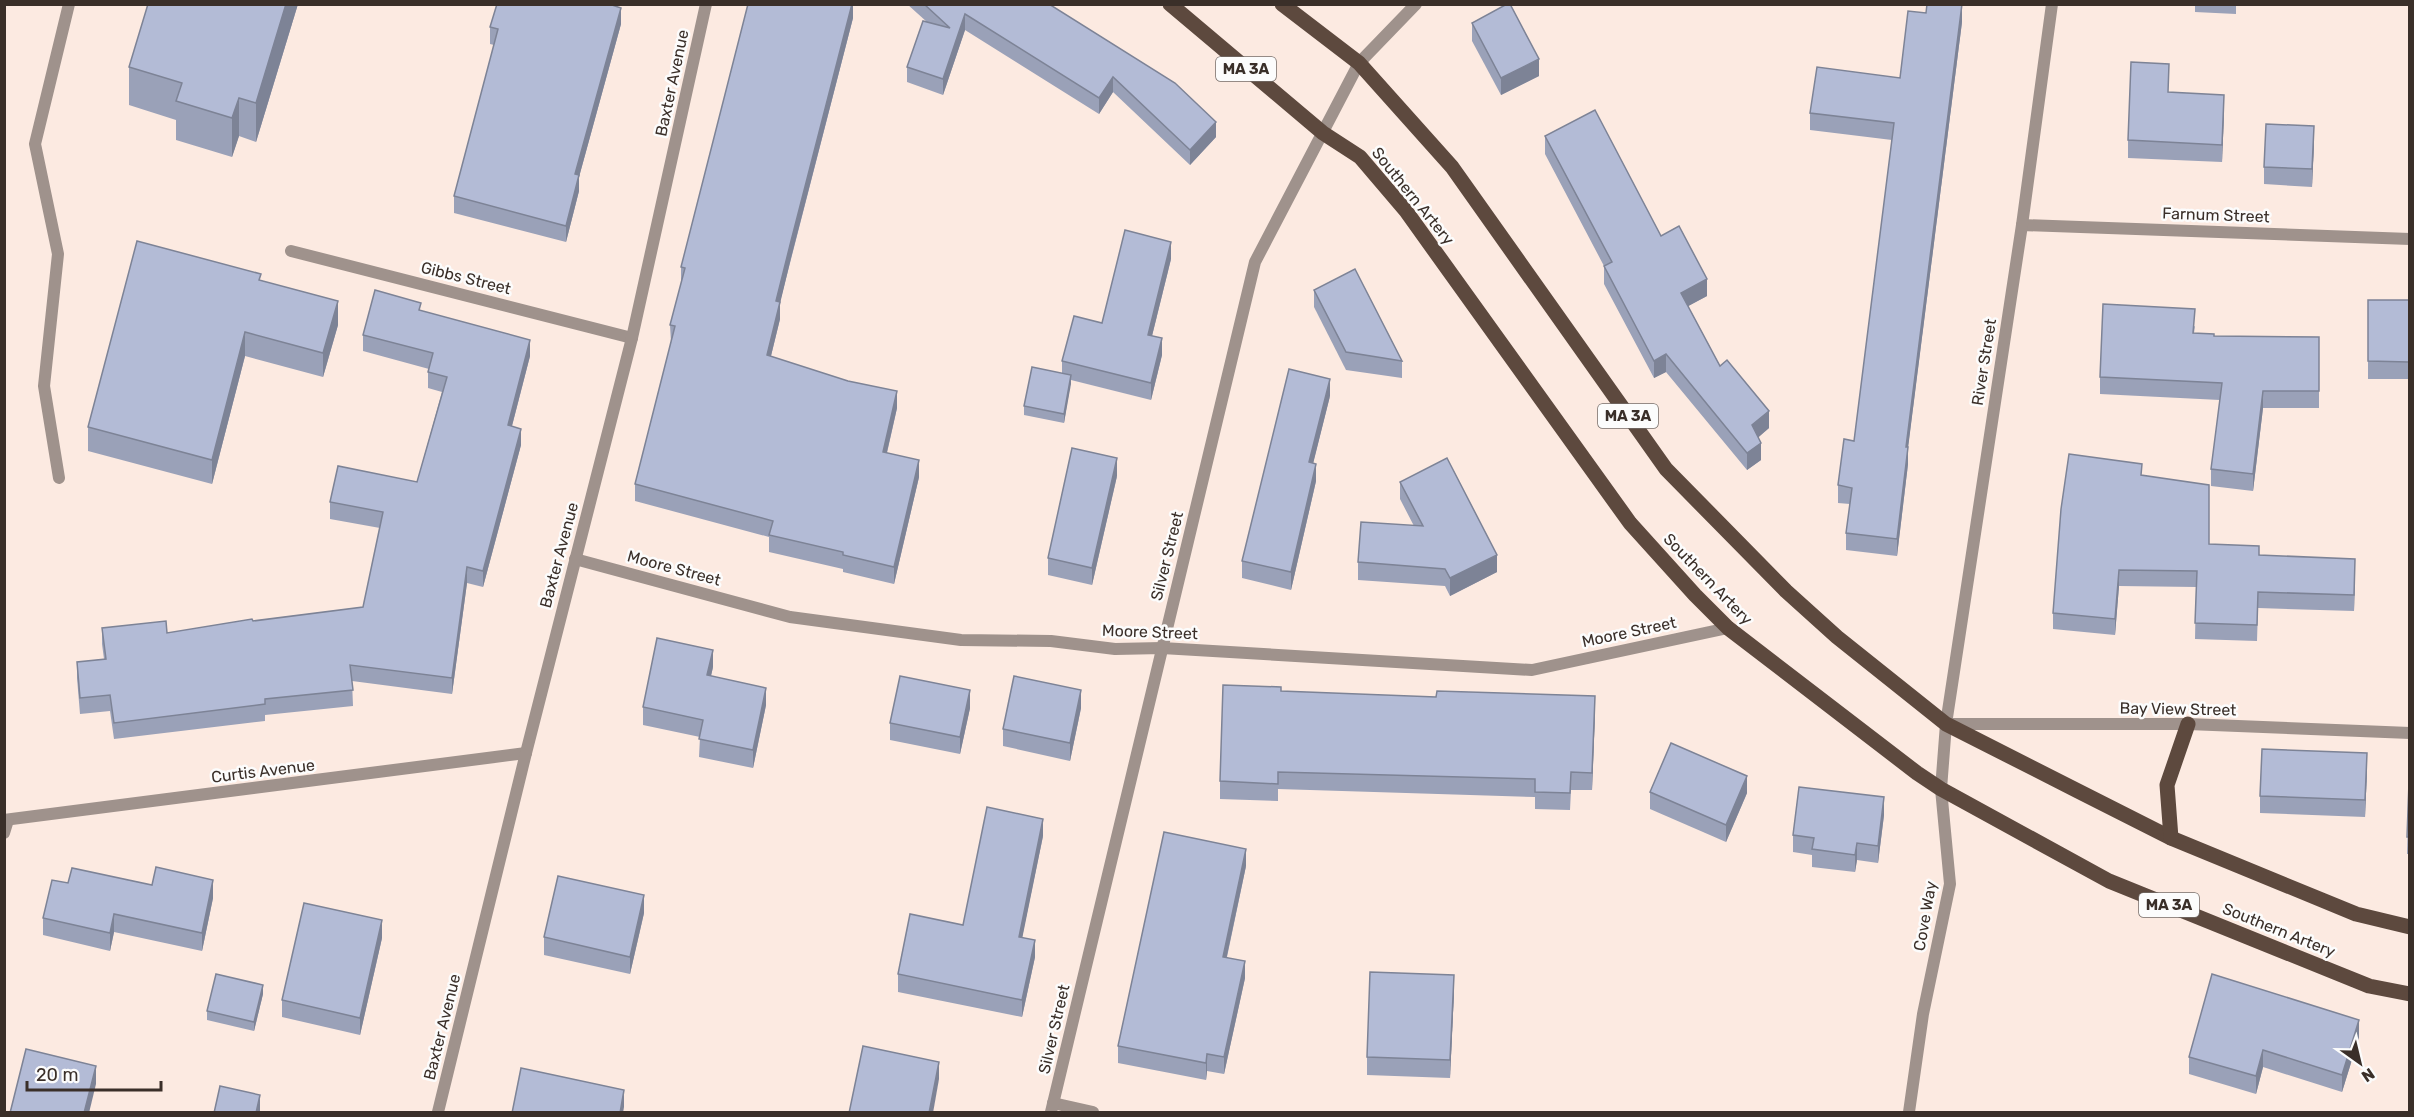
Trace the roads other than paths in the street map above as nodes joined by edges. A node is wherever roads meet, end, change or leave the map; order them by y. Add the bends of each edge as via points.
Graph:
1 (69, 4) edge
2 (706, 4) edge
3 (1170, 4) edge
4 (1282, 4) edge
5 (1416, 4) edge
6 (2052, 4) edge
7 (1359, 63) junction
8 (1323, 133) junction
9 (2022, 225) junction
10 (2409, 239) edge
11 (291, 251) dead end
12 (632, 338) junction
13 (59, 478) dead end
14 (575, 559) junction
15 (1728, 628) junction
16 (1162, 648) junction
17 (1946, 724) junction
18 (2188, 724) junction
19 (2409, 733) edge
20 (525, 753) junction
21 (1941, 789) junction
22 (6, 820) edge
23 (4, 833) edge
24 (2171, 838) junction
25 (2409, 927) edge
26 (2409, 994) edge
27 (1052, 1108) edge
28 (438, 1113) edge
29 (1093, 1113) edge
30 (1909, 1113) edge

1 - 13 street via 35,144 58,254 44,386
2 - 12 street, Baxter Avenue
3 - 8 main road, Southern Artery / MA 3A
4 - 7 main road, MA 3A
5 - 7 street, Silver Street
6 - 9 street, River Street
7 - 8 street, Silver Street
7 - 17 main road, MA 3A via 1452,167 1666,469 1786,591
8 - 15 main road, Southern Artery / MA 3A via 1360,157 1406,211 1630,523
8 - 16 street, Silver Street via 1255,262
9 - 10 street, Farnum Street
9 - 17 street, River Street
11 - 12 street, Gibbs Street
12 - 14 street, Baxter Avenue
14 - 16 street, Moore Street via 790,617 961,640
14 - 20 street, Baxter Avenue
15 - 16 street, Moore Street via 1532,670
15 - 21 main road, Southern Artery / MA 3A
16 - 27 street, Silver Street
17 - 18 street, Bay View Street
17 - 21 street, Cove Way
17 - 24 main road, MA 3A
18 - 19 street, Bay View Street
18 - 24 main road via 2167,785
20 - 22 street, Curtis Avenue
20 - 28 street, Baxter Avenue
21 - 26 main road, Southern Artery / MA 3A via 2109,881 2368,986
21 - 30 street, Cove Way via 1950,884 1923,1014
22 - 23 street
24 - 25 main road, MA 3A via 2356,914
27 - 29 street

